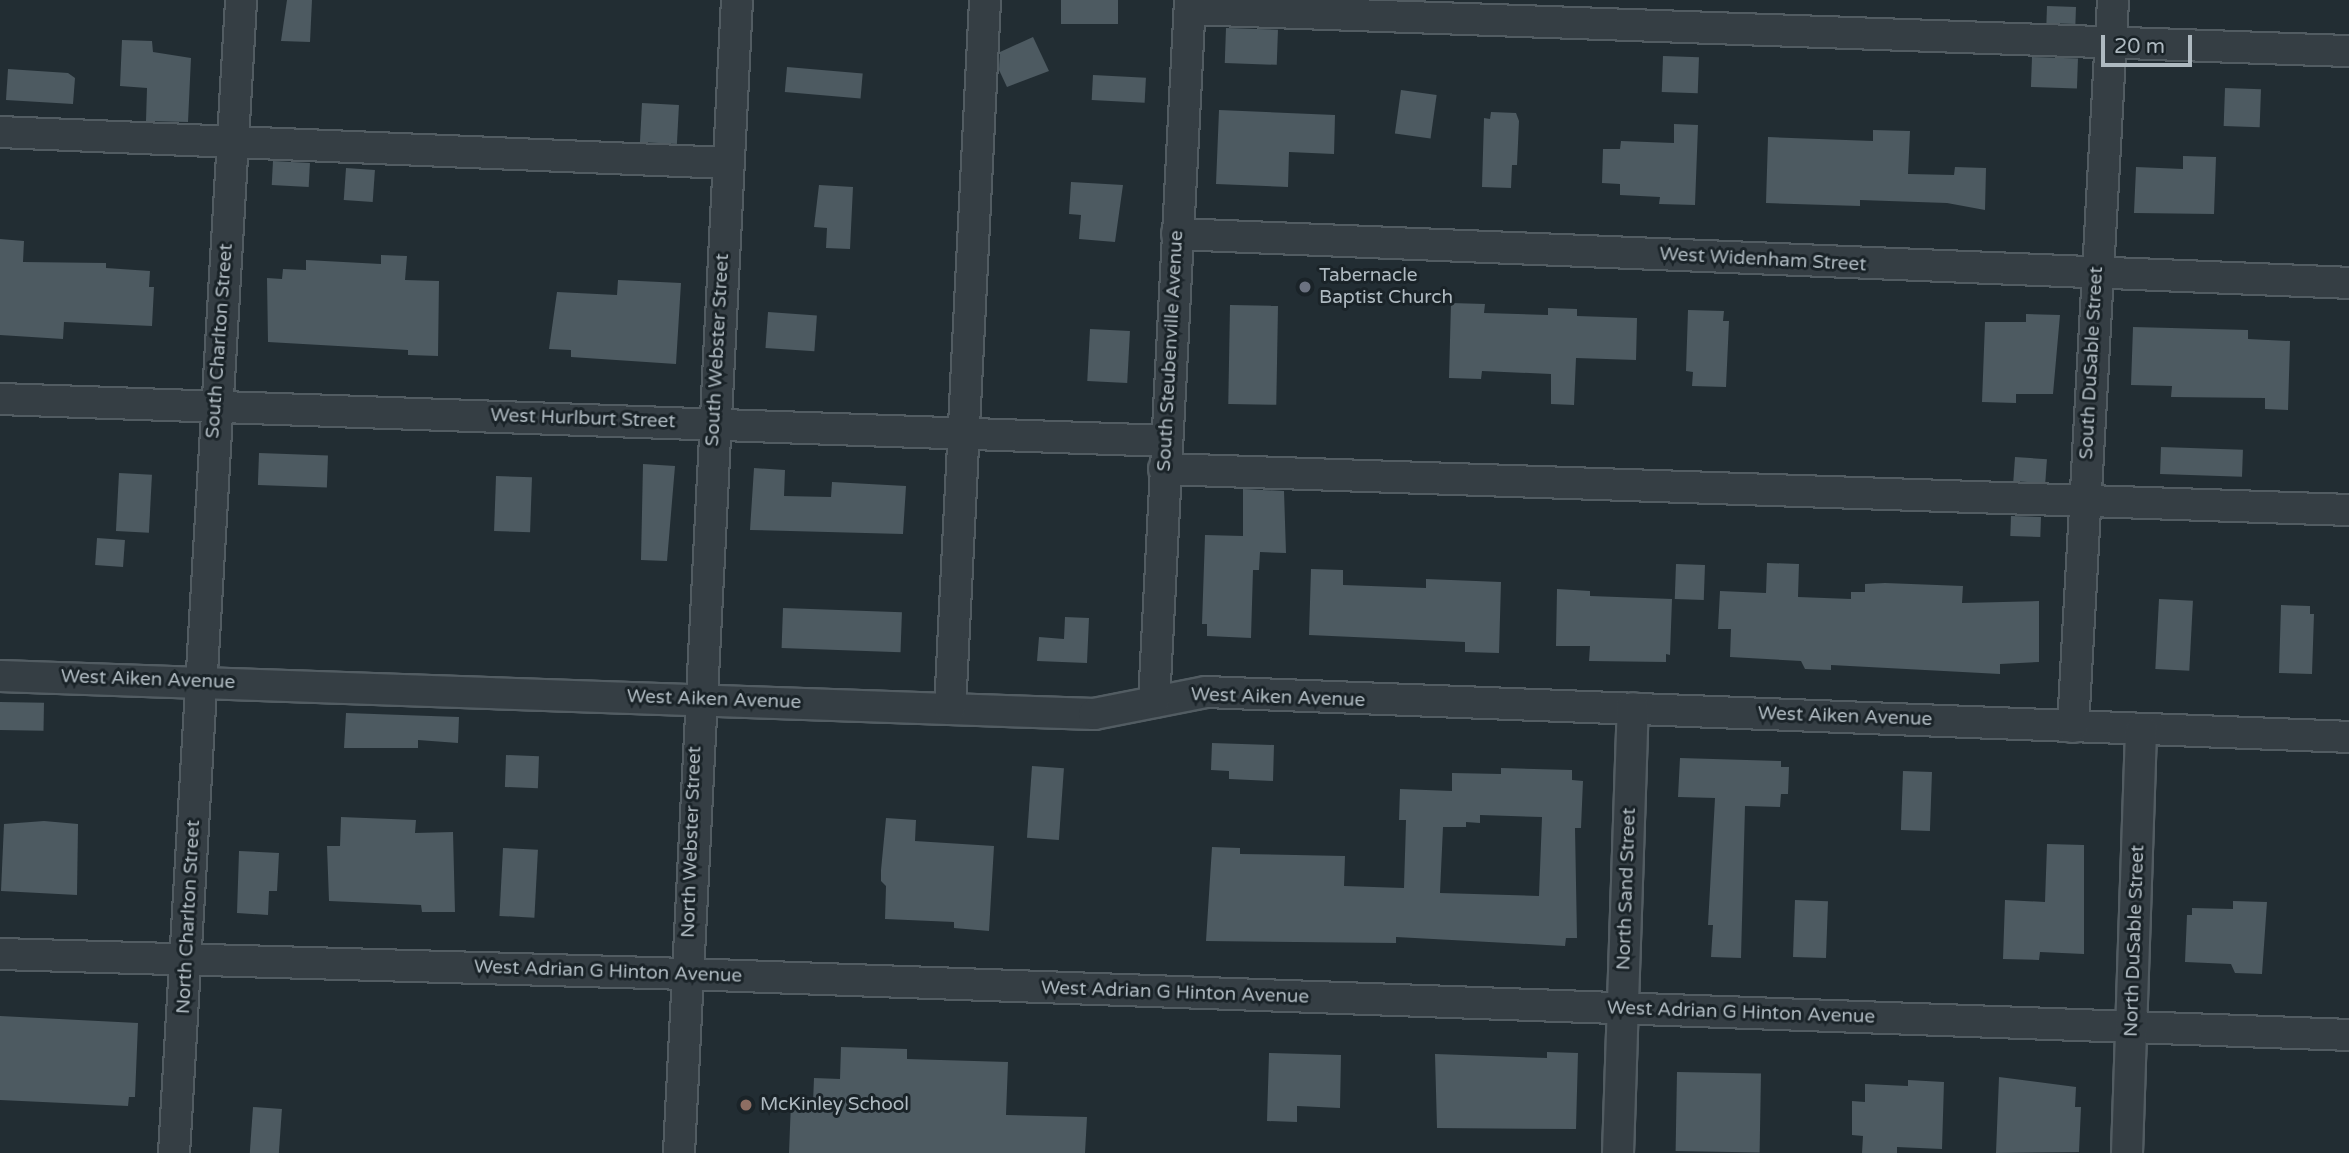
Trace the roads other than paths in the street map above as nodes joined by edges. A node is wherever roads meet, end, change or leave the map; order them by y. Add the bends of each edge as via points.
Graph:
1 (241, 0) edge
2 (737, 0) edge
3 (985, 0) edge
4 (2113, 0) edge
5 (1190, 5) edge
6 (2111, 41) junction
7 (2349, 51) edge
8 (0, 132) edge
9 (233, 141) junction
10 (728, 163) junction
11 (1177, 234) junction
12 (2096, 275) junction
13 (2349, 283) edge
14 (0, 399) edge
15 (215, 406) junction
16 (713, 423) junction
17 (964, 432) junction
18 (1165, 455) junction
19 (2085, 501) junction
20 (2349, 510) edge
21 (0, 676) edge
22 (202, 682) junction
23 (699, 699) junction
24 (1154, 702) junction
25 (1633, 708) junction
26 (950, 709) junction
27 (2073, 727) junction
28 (2141, 730) junction
29 (2349, 737) edge
30 (0, 954) edge
31 (186, 958) junction
32 (687, 974) junction
33 (1623, 1010) junction
34 (2133, 1026) junction
35 (2349, 1035) edge
36 (174, 1153) edge
37 (679, 1153) edge
38 (1618, 1153) edge
39 (2127, 1153) edge

1 - 9 street, South Charlton Street
2 - 10 street, South Webster Street
3 - 17 street
4 - 6 street, South DuSable Street
5 - 6 street
5 - 11 street, South Steubenville Avenue
6 - 7 street
6 - 12 street, South DuSable Street
8 - 9 street
9 - 10 street
9 - 15 street, South Charlton Street
10 - 16 street, South Webster Street
11 - 12 street, West Widenham Street
11 - 18 street, South Steubenville Avenue
12 - 13 street, West Widenham Street
12 - 19 street, South DuSable Street
14 - 15 street, West Hurlburt Street
15 - 16 street, West Hurlburt Street
15 - 22 street, South Charlton Street
16 - 17 street, West Hurlburt Street
16 - 23 street, South Webster Street
17 - 18 street, West Hurlburt Street
17 - 26 street
18 - 19 street, West Hurlburt Street
18 - 24 street, South Steubenville Avenue
19 - 20 street, West Hurlburt Street
19 - 27 street, South DuSable Street
21 - 22 street, West Aiken Avenue
22 - 23 street, West Aiken Avenue
22 - 31 street, North Charlton Street
23 - 26 street, West Aiken Avenue
23 - 32 street, North Webster Street
24 - 25 street, West Aiken Avenue via 1206,692
24 - 26 street, West Aiken Avenue via 1094,714
25 - 27 street, West Aiken Avenue
25 - 33 street, North Sand Street
27 - 28 street, West Aiken Avenue
28 - 29 street, West Aiken Avenue
28 - 34 street, North DuSable Street
30 - 31 street, West Adrian G Hinton Avenue
31 - 32 street, West Adrian G Hinton Avenue
31 - 36 street, North Charlton Street
32 - 33 street, West Adrian G Hinton Avenue
32 - 37 street, North Webster Street
33 - 34 street, West Adrian G Hinton Avenue
33 - 38 street, North Sand Street
34 - 35 street, West Adrian G Hinton Avenue
34 - 39 street, North DuSable Street

